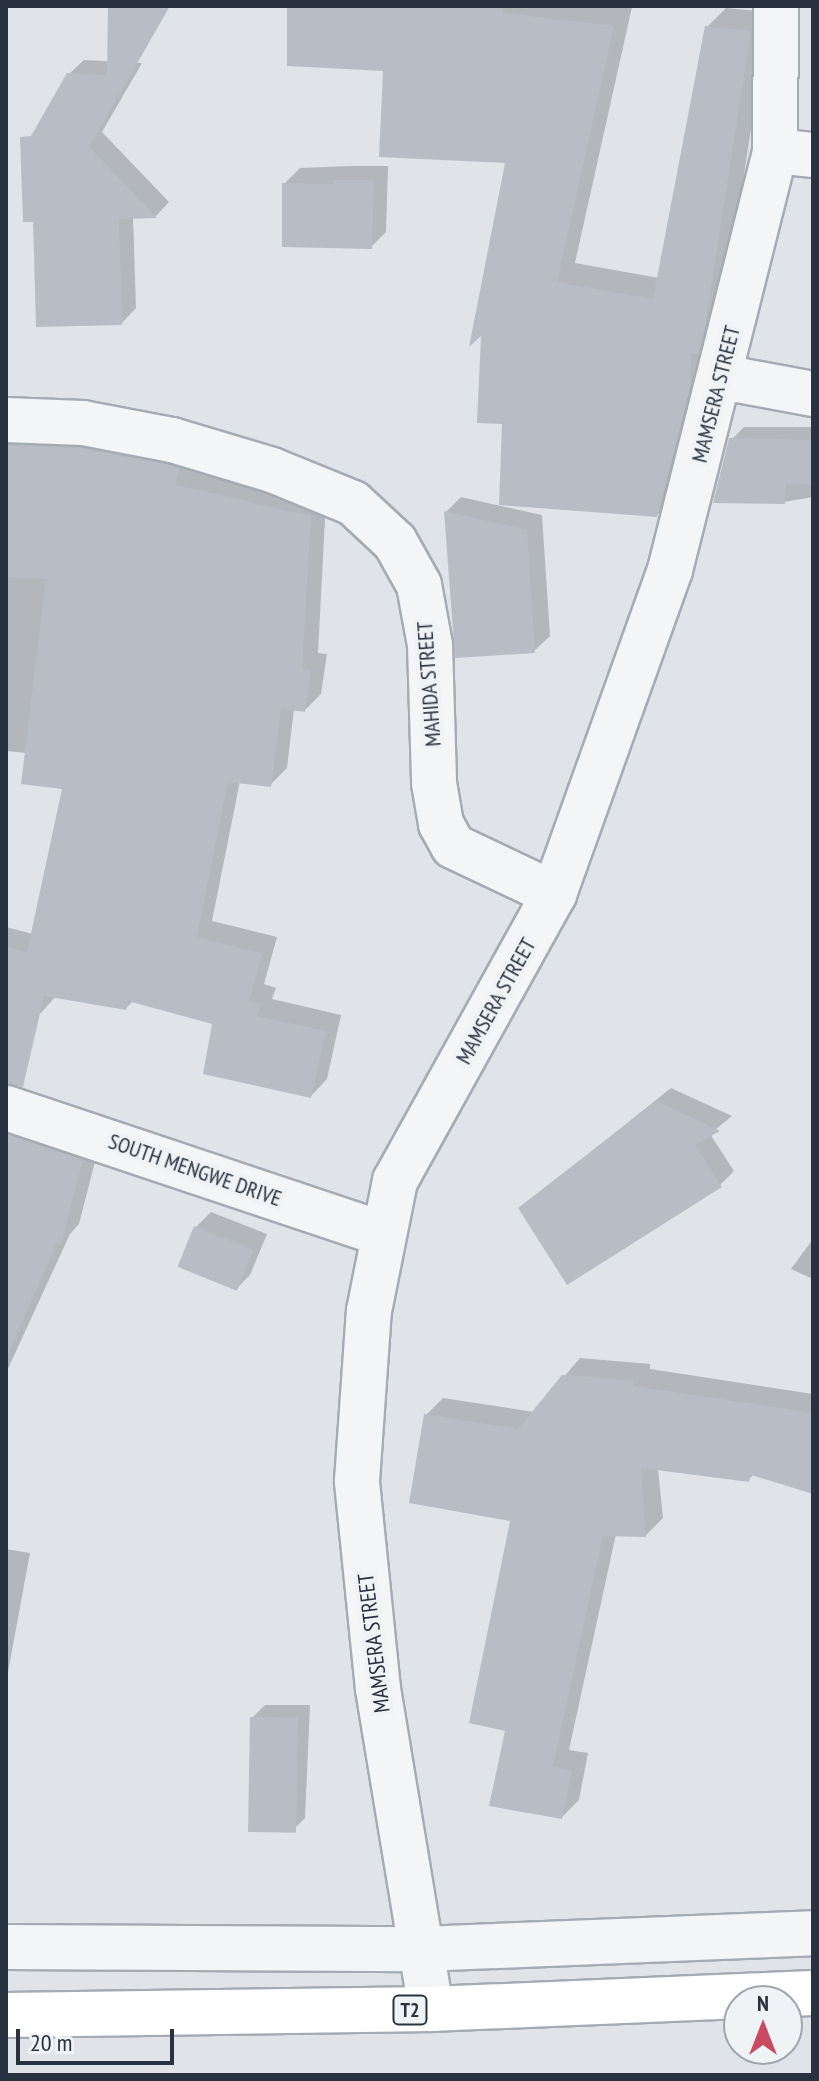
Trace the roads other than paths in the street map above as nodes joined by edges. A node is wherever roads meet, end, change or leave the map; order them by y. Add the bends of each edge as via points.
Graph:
1 (776, 6) edge
2 (794, 153) edge
3 (721, 377) junction
4 (813, 394) edge
5 (6, 420) edge
6 (554, 894) junction
7 (6, 1108) edge
8 (383, 1234) junction
9 (813, 1933) edge
10 (6, 1947) edge
11 (421, 1949) junction
12 (813, 1993) edge
13 (431, 2009) junction
14 (6, 2015) edge

1 - 2 street, MAMSERA STREET
2 - 3 street, MAMSERA STREET
3 - 4 street
3 - 6 street, MAMSERA STREET via 670,570
5 - 6 street, MAHIDA STREET via 83,423 172,440 272,470 353,503 395,542 419,585 430,645 434,783 441,824 453,846
6 - 8 street, MAMSERA STREET via 395,1181
7 - 8 street, SOUTH MENGWE DRIVE
8 - 11 street, MAMSERA STREET via 369,1311 357,1481 378,1689
9 - 11 street
10 - 11 street
11 - 13 street, MAMSERA STREET
12 - 13 highway, T2
13 - 14 highway, T2

